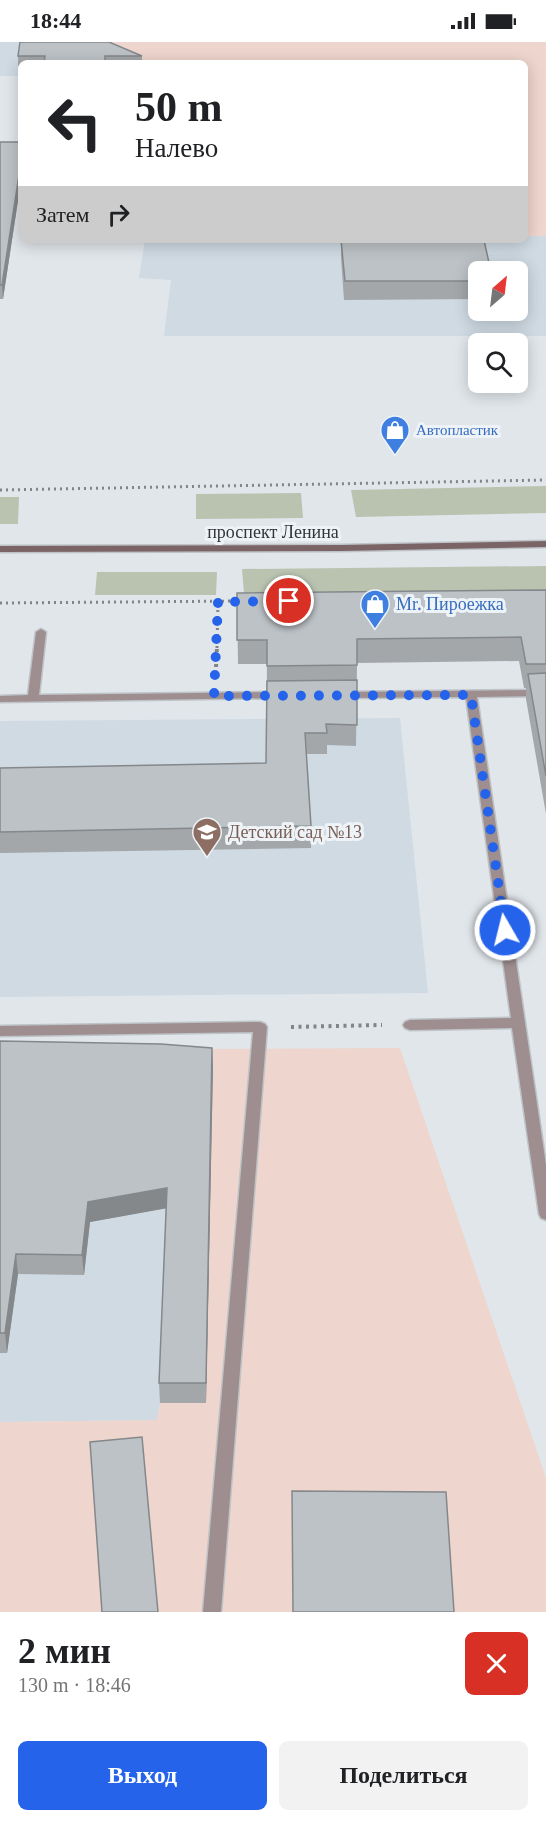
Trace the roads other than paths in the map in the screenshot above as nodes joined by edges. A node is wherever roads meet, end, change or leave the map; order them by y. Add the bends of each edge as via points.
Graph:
1 (546, 544) edge
2 (0, 549) edge
3 (42, 632) dead end
4 (546, 693) edge
5 (298, 695) edge
6 (333, 695) edge
7 (471, 695) junction
8 (33, 698) junction
9 (0, 699) edge
10 (518, 1023) junction
11 (410, 1025) road end
12 (0, 1031) edge
13 (546, 1214) edge
14 (212, 1612) edge

1 - 2 street, проспект Ленина
3 - 8 lane
4 - 7 lane
5 - 8 lane
6 - 7 lane
7 - 10 lane
8 - 9 lane
10 - 11 lane
10 - 13 lane
12 - 14 lane via 260,1027

